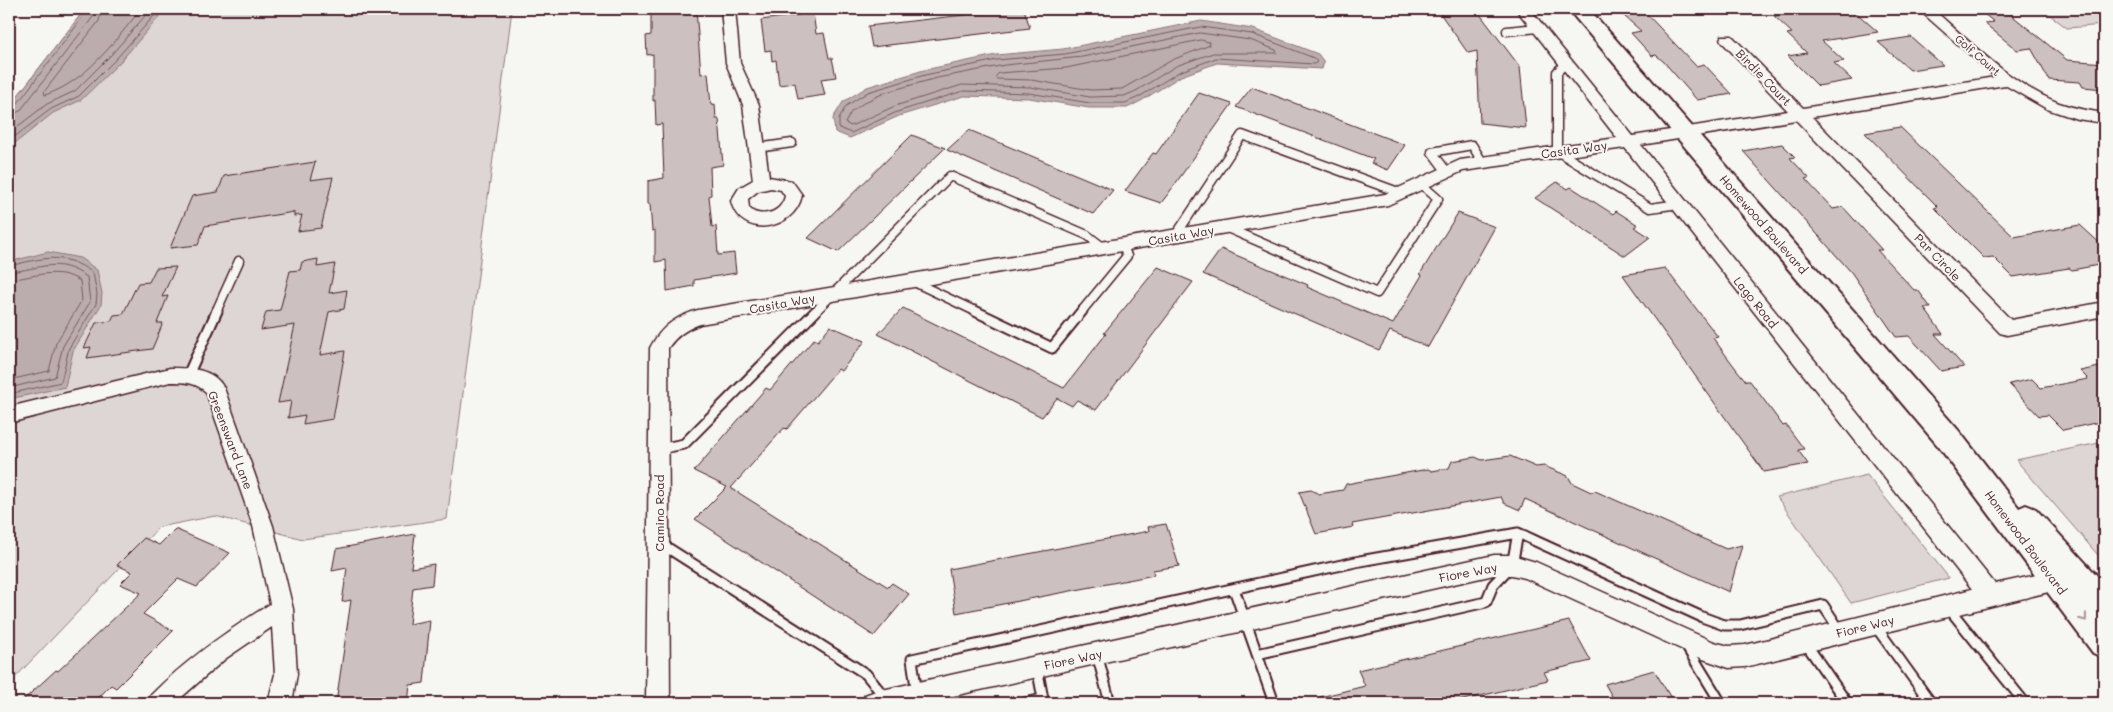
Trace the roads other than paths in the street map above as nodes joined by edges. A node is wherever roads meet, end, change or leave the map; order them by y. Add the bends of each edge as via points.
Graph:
1 (728, 9) edge
2 (1523, 9) edge
3 (1578, 9) edge
4 (1925, 10) edge
5 (1538, 28) junction
6 (1507, 32) dead end
7 (1727, 39) dead end
8 (1566, 63) junction
9 (2008, 80) junction
10 (1800, 114) junction
11 (2104, 118) edge
12 (1684, 132) junction
13 (1629, 142) junction
14 (792, 143) dead end
15 (757, 148) junction
16 (1557, 151) junction
17 (1483, 162) junction
18 (1447, 172) junction
19 (762, 183) dead end
20 (1421, 184) junction
21 (1401, 193) junction
22 (1679, 204) junction
23 (1224, 227) junction
24 (1176, 235) junction
25 (1123, 245) junction
26 (1104, 248) junction
27 (239, 261) dead end
28 (911, 281) junction
29 (833, 294) junction
30 (2104, 309) edge
31 (674, 328) joint
32 (188, 375) junction
33 (9, 415) edge
34 (659, 449) junction
35 (1518, 533) junction
36 (659, 542) junction
37 (1512, 564) junction
38 (2067, 578) junction
39 (1234, 589) junction
40 (1990, 595) junction
41 (1947, 605) junction
42 (2104, 605) edge
43 (282, 609) junction
44 (1245, 621) junction
45 (1874, 624) junction
46 (1841, 632) junction
47 (1683, 639) junction
48 (1804, 641) junction
49 (2104, 644) edge
50 (1097, 654) junction
51 (1257, 654) junction
52 (1036, 667) junction
53 (917, 694) junction
54 (880, 702) edge
55 (159, 703) edge
56 (280, 703) edge
57 (658, 703) edge
58 (1025, 703) edge
59 (1110, 703) edge
60 (1274, 703) edge
61 (1721, 703) edge
62 (1846, 703) edge
63 (1931, 703) edge
64 (2025, 703) edge

1 - 15 street via 734,63 751,105
2 - 5 street, Lago Road
3 - 12 street, Homewood Boulevard
4 - 9 street, Golf Court
5 - 6 lane
5 - 8 street, Lago Road
7 - 10 street, Birdie Court
8 - 13 street, Lago Road
8 - 16 lane via 1557,72
9 - 10 street
9 - 11 street via 2030,95 2057,107
10 - 12 street
10 - 30 street, Par Circle via 2007,328
12 - 13 street, Casita Way
12 - 38 street, Homewood Boulevard
13 - 16 street, Casita Way
13 - 22 street, Lago Road
14 - 15 lane
15 - 19 street
16 - 17 street, Casita Way
16 - 22 lane via 1650,208
17 - 18 street, Casita Way
17 - 18 lane via 1472,146 1432,152
18 - 20 street, Casita Way
20 - 21 street, Casita Way
20 - 23 lane via 1438,199 1377,293
21 - 23 street, Casita Way via 1388,199
21 - 24 lane via 1242,135
22 - 40 street, Lago Road
23 - 24 street, Casita Way
24 - 25 street, Casita Way
25 - 26 street, Casita Way
25 - 28 lane via 1127,256 1052,348
26 - 28 street, Casita Way
26 - 29 lane via 1086,235 950,176
27 - 32 lane
28 - 29 street, Casita Way
29 - 31 street, Casita Way via 698,317
29 - 34 lane via 684,444
31 - 34 street, Camino Road via 664,337 659,348
32 - 33 street, Greensward Lane via 170,375
32 - 43 street, Greensward Lane via 204,379 214,388 263,526
34 - 36 street, Camino Road
35 - 37 lane
35 - 39 lane via 1360,561
35 - 46 lane via 1724,625 1740,625 1823,605
36 - 54 lane via 866,674
36 - 57 street, Camino Road
37 - 44 street, Fiore Way via 1494,565
37 - 47 street, Fiore Way
37 - 51 lane via 1494,585 1486,602
38 - 40 street, Fiore Way
38 - 42 street, Homewood Boulevard
38 -> 49 street, Homewood Boulevard
39 - 44 lane
39 - 53 lane via 912,659
40 - 41 street, Fiore Way
41 - 45 street, Fiore Way
41 - 64 lane
43 - 55 street via 231,640 185,676
43 - 56 street, Greensward Lane via 286,674
44 - 50 street, Fiore Way
44 - 51 lane
45 - 46 street, Fiore Way
45 - 63 lane
46 - 48 street, Fiore Way
47 - 48 street, Fiore Way via 1729,657
47 - 61 lane
48 - 62 lane
50 - 52 street, Fiore Way
50 - 59 lane
51 - 60 lane
52 - 53 street, Fiore Way
52 - 58 lane via 1043,699
53 - 54 street, Fiore Way

